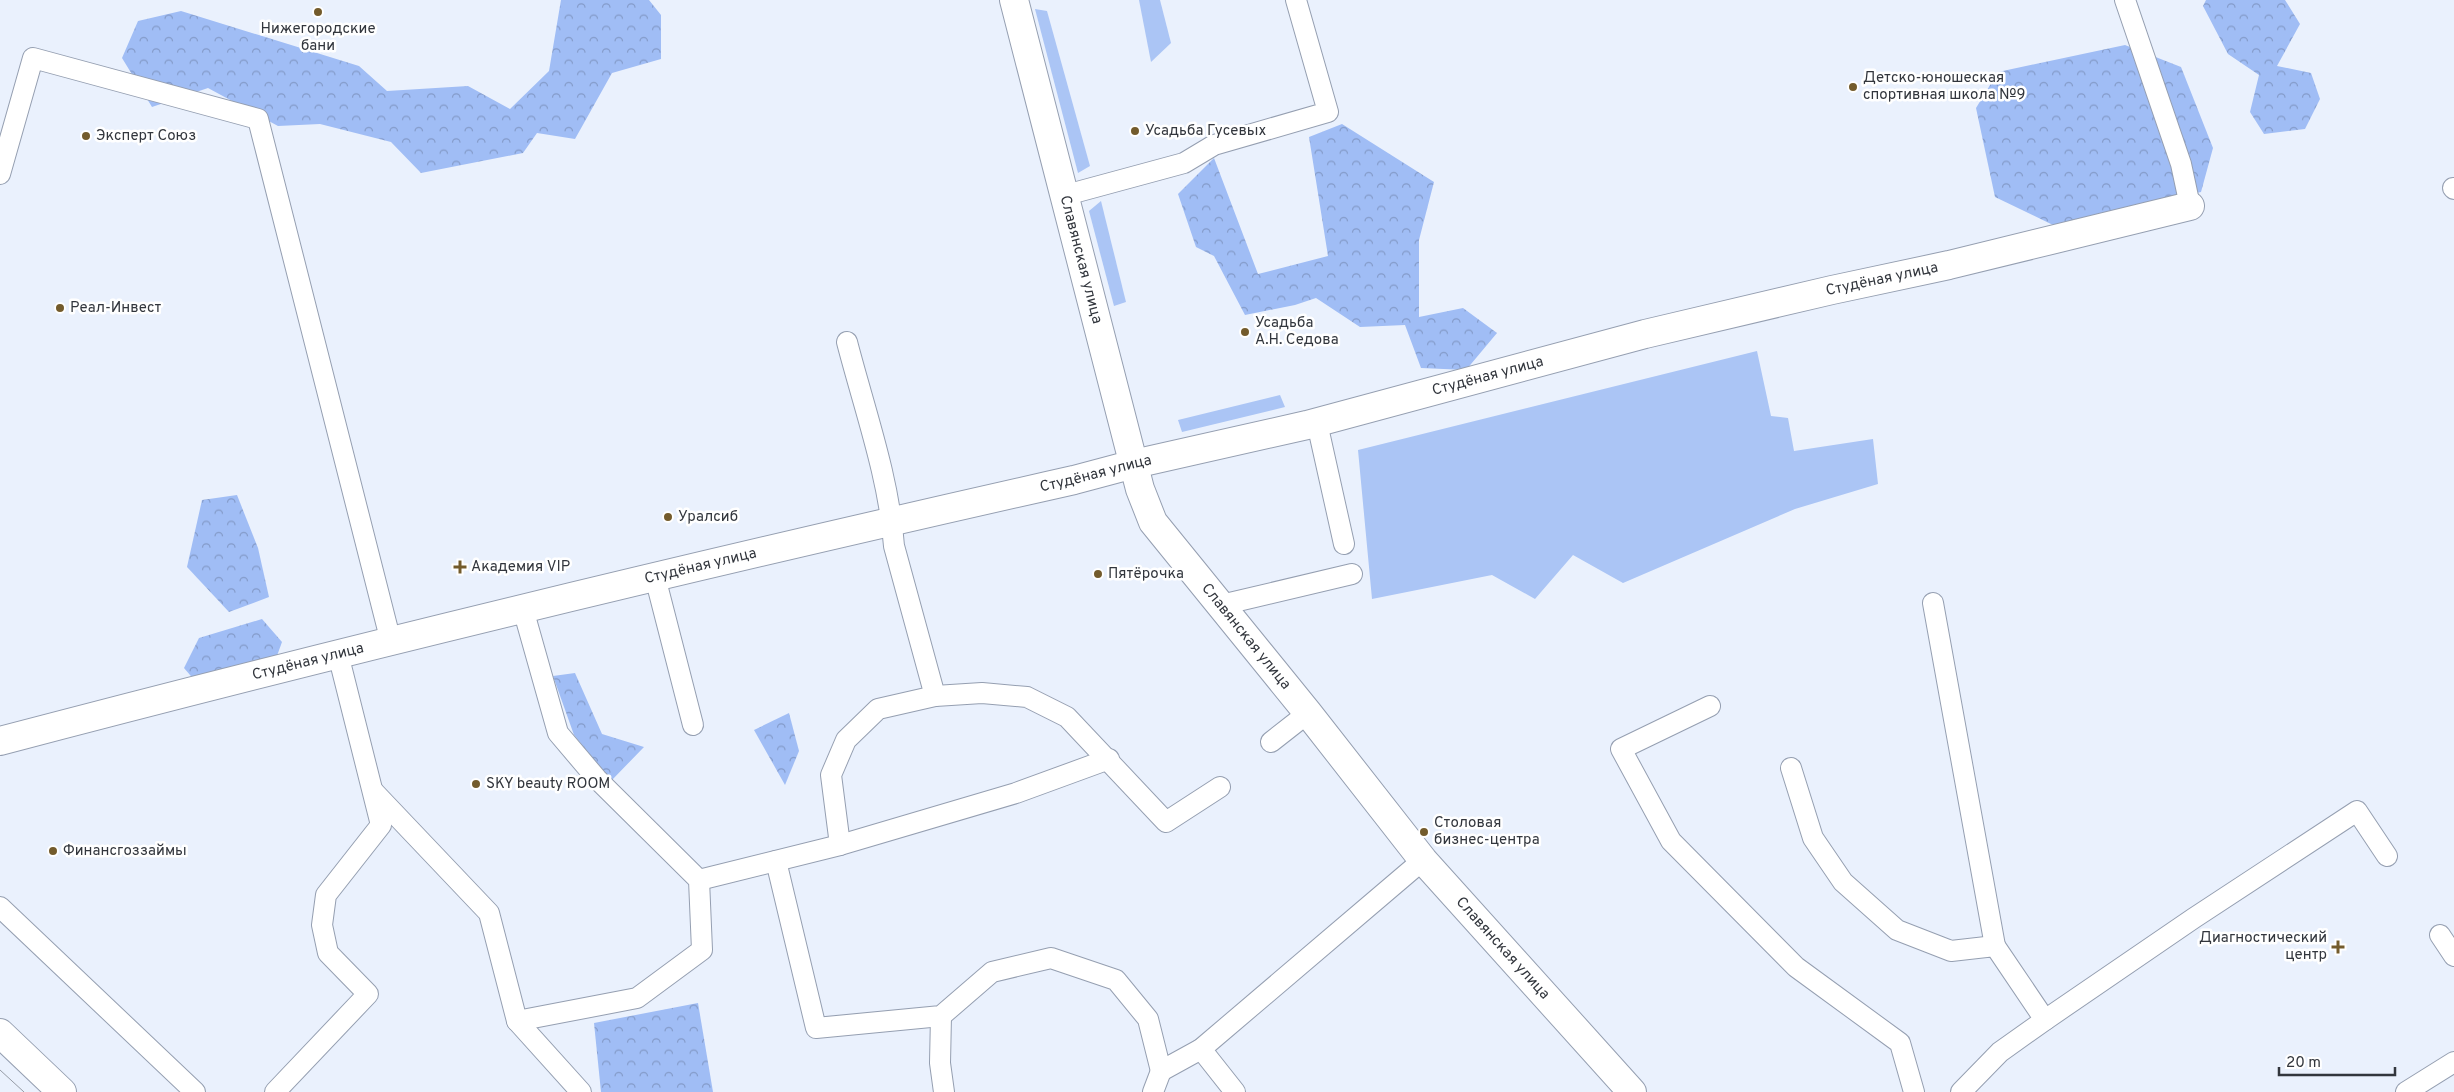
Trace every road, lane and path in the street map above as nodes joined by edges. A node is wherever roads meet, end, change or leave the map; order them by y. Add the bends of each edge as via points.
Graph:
1 (1014, 0) edge
2 (1296, 0) edge
3 (2125, 0) edge
4 (0, 174) edge
5 (1066, 195) junction
6 (2190, 206) joint
7 (847, 342) dead end
8 (1317, 422) junction
9 (1134, 464) junction
10 (892, 521) junction
11 (1344, 544) dead end
12 (1352, 574) dead end
13 (655, 577) junction
14 (1933, 603) dead end
15 (1220, 605) junction
16 (524, 609) junction
17 (391, 642) junction
18 (338, 654) junction
19 (935, 696) junction
20 (1710, 706) dead end
21 (1308, 713) junction
22 (693, 726) dead end
23 (0, 742) edge
24 (1271, 742) dead end
25 (1109, 758) junction
26 (1791, 768) dead end
27 (1220, 787) dead end
28 (373, 791) junction
29 (840, 845) junction
30 (2387, 856) dead end
31 (776, 860) junction
32 (1423, 860) junction
33 (699, 880) junction
34 (0, 907) edge
35 (2440, 935) dead end
36 (1996, 946) junction
37 (2454, 956) edge
38 (941, 1016) junction
39 (2045, 1020) junction
40 (517, 1021) junction
41 (0, 1033) edge
42 (1201, 1049) junction
43 (2454, 1062) edge
44 (1161, 1071) junction
45 (62, 1092) edge
46 (195, 1092) edge
47 (276, 1092) edge
48 (581, 1092) edge
49 (944, 1092) edge
50 (1153, 1092) edge
51 (1235, 1092) edge
52 (1632, 1092) edge
53 (1914, 1092) edge
54 (1961, 1092) edge
55 (2406, 1092) edge

1 - 5 street, Славянская улица
2 - 5 lane via 1328,112 1214,145 1184,163
3 - 6 lane via 2181,164
4 - 17 lane via 33,58 258,119
5 - 9 street, Славянская улица
6 - 8 street, Студёная улица via 1644,334
7 - 10 lane
8 - 9 street, Студёная улица
8 - 11 lane
9 - 10 street, Студёная улица
9 - 15 street, Славянская улица via 1153,522
10 - 13 street, Студёная улица
10 - 19 lane via 894,546
12 - 15 lane
13 - 16 street, Студёная улица
13 - 22 lane
14 - 36 lane
15 - 21 street, Славянская улица
16 - 17 street, Студёная улица
16 - 33 lane via 558,734 597,780
17 - 18 street, Студёная улица
18 - 23 street, Студёная улица
18 - 28 lane
19 - 25 lane via 982,693 1027,698 1067,717
19 - 29 lane via 878,709 846,740 831,775
20 - 53 lane via 1621,749 1671,841 1796,967 1900,1044
21 - 24 lane
21 - 32 street, Славянская улица
25 - 27 lane via 1166,822
25 - 29 lane via 1016,793
26 - 36 lane via 1813,838 1843,882 1897,930 1951,950
28 - 40 lane via 489,913
28 - 47 lane via 381,825 326,895 322,925 328,953 368,994
29 - 31 lane
30 - 39 lane via 2357,811
31 - 33 lane
31 - 38 lane via 816,1028
32 - 42 lane
32 - 52 street, Славянская улица
33 - 40 lane via 702,950 637,998
34 - 46 lane
35 - 37 lane
36 - 39 lane
38 - 44 lane via 992,972 1051,958 1116,980 1148,1019
38 - 49 lane via 940,1063
39 - 54 lane via 2000,1052
40 - 48 lane
41 - 45 street
42 - 44 lane
42 - 51 lane
43 - 55 lane
44 - 50 lane

